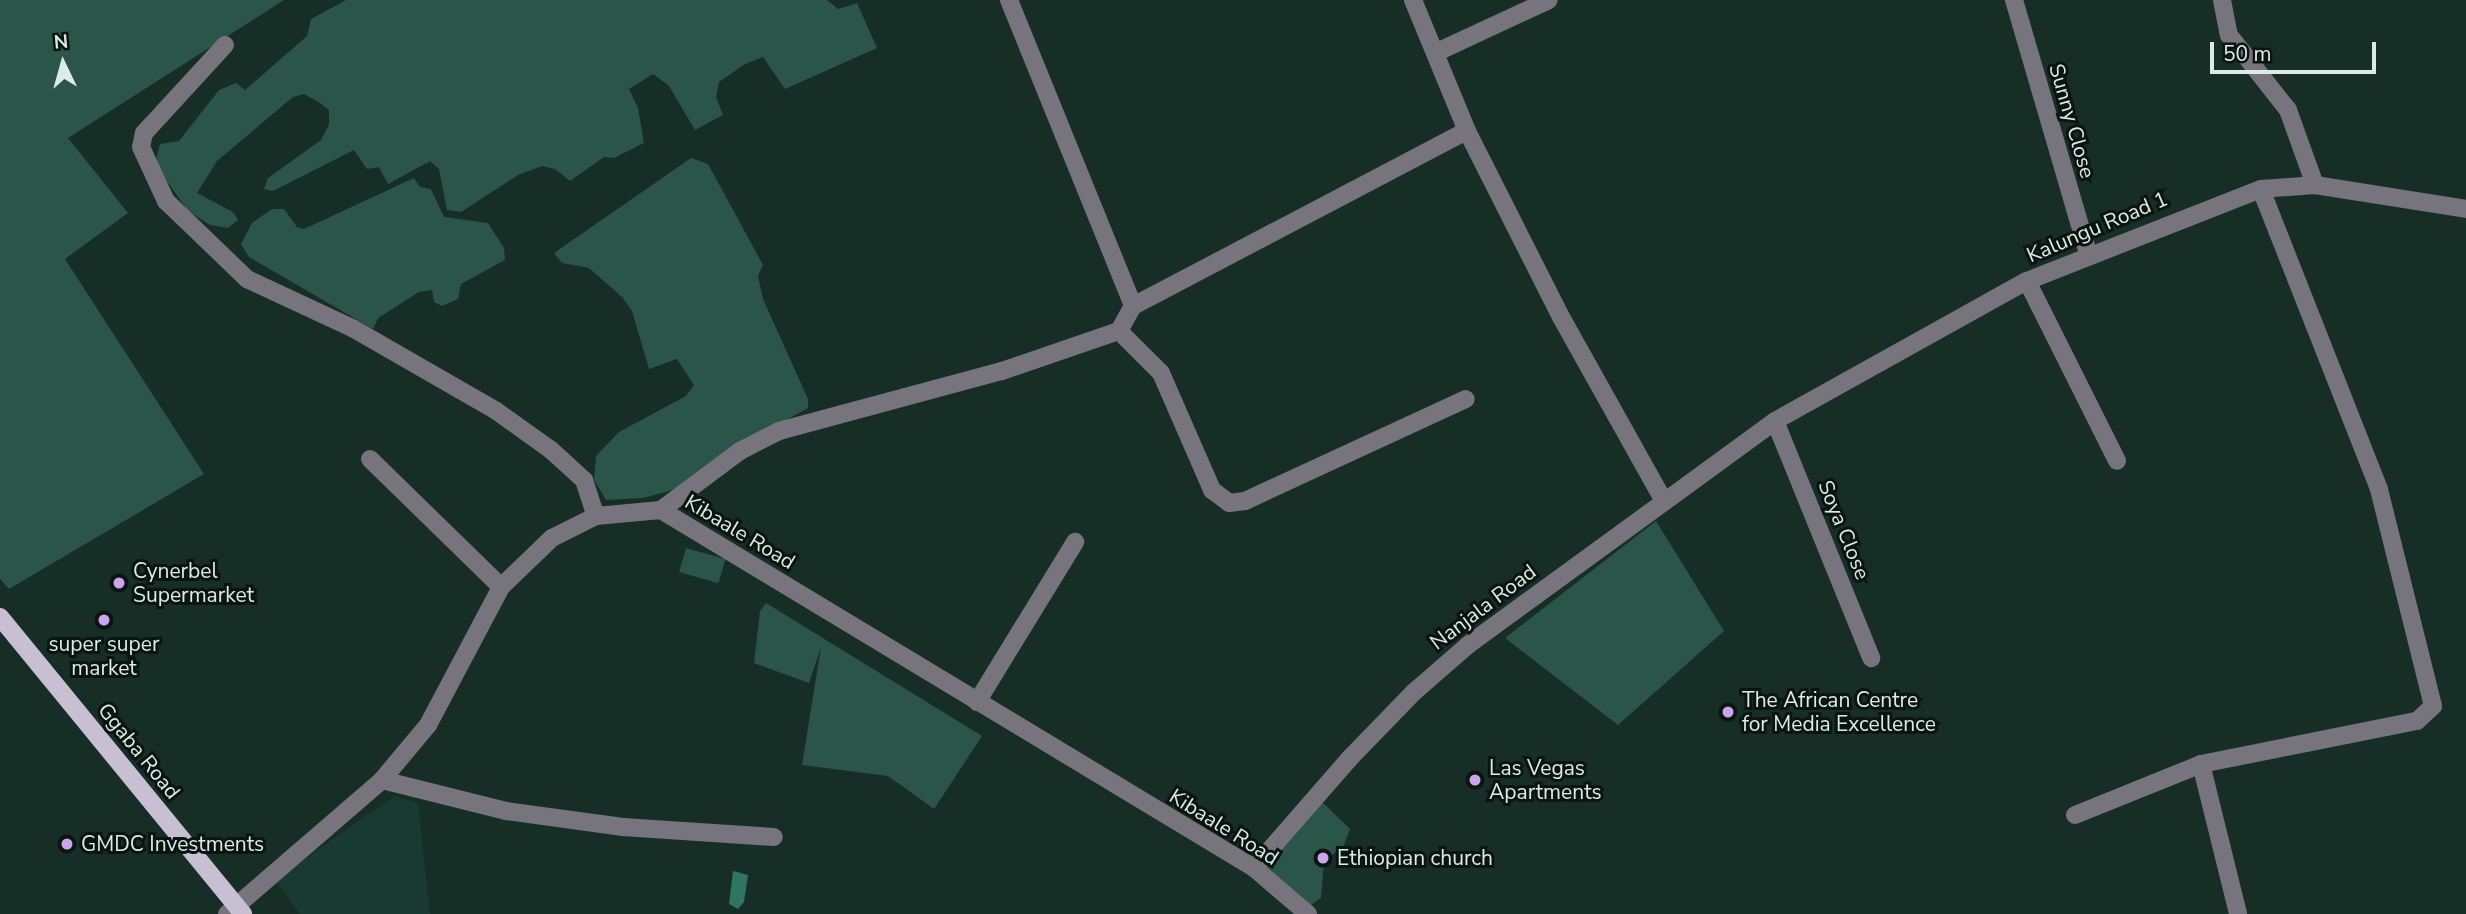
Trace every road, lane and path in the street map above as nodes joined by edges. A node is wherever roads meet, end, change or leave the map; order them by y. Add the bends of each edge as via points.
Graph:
1 (1009, 0) edge
2 (1413, 0) edge
3 (1549, 0) edge
4 (2014, 0) edge
5 (2222, 0) edge
6 (225, 45) dead end
7 (1437, 52) junction
8 (1466, 131) junction
9 (2315, 185) junction
10 (2261, 188) junction
11 (2466, 209) edge
12 (2088, 253) junction
13 (2027, 281) junction
14 (1133, 306) junction
15 (1119, 331) junction
16 (1466, 399) dead end
17 (1775, 421) junction
18 (370, 459) dead end
19 (2117, 461) dead end
20 (1664, 501) junction
21 (661, 510) junction
22 (596, 516) junction
23 (1075, 542) dead end
24 (500, 587) junction
25 (0, 617) edge
26 (1871, 657) dead end
27 (977, 702) junction
28 (2201, 764) junction
29 (382, 780) junction
30 (2075, 815) dead end
31 (774, 837) dead end
32 (1254, 868) junction
33 (235, 911) edge
34 (1307, 914) edge
35 (2238, 914) edge

1 - 14 street
2 - 7 street
3 - 7 street
4 - 12 street, Sunny Close
5 - 9 street via 2228,35 2288,110
6 - 22 street via 144,133 141,147 166,201 247,279 354,328 495,410 551,450 584,480
7 - 8 street
8 - 14 street
8 - 20 street via 1561,317
9 - 10 street, Kalungu Road 1
9 - 11 street, Kalungu Road 1
10 - 12 street, Kalungu Road 1
10 - 28 street via 2379,489 2433,706 2417,722
12 - 13 street, Kalungu Road 1
13 - 17 street, Kalungu Road 1
13 - 19 street
14 - 15 street
15 - 16 street via 1161,373 1212,490 1229,503 1245,502
15 - 21 street via 1002,371 779,431 740,451
17 - 20 street, Nanjala Road
17 - 26 street, Soya Close
18 - 24 street
20 - 32 street, Nanjala Road via 1468,645 1413,692 1295,817
21 - 22 street, Kibaale Road
21 - 27 street, Kibaale Road
22 - 24 street, Kibaale Road via 552,538
23 - 27 street
24 - 29 street, Kibaale Road via 428,725
25 - 33 main road, Ggaba Road
27 - 32 street, Kibaale Road
28 - 30 street
28 - 35 street
29 - 31 street via 506,811 623,827
29 - 33 street, Kibaale Road
32 - 34 street, Kibaale Road

